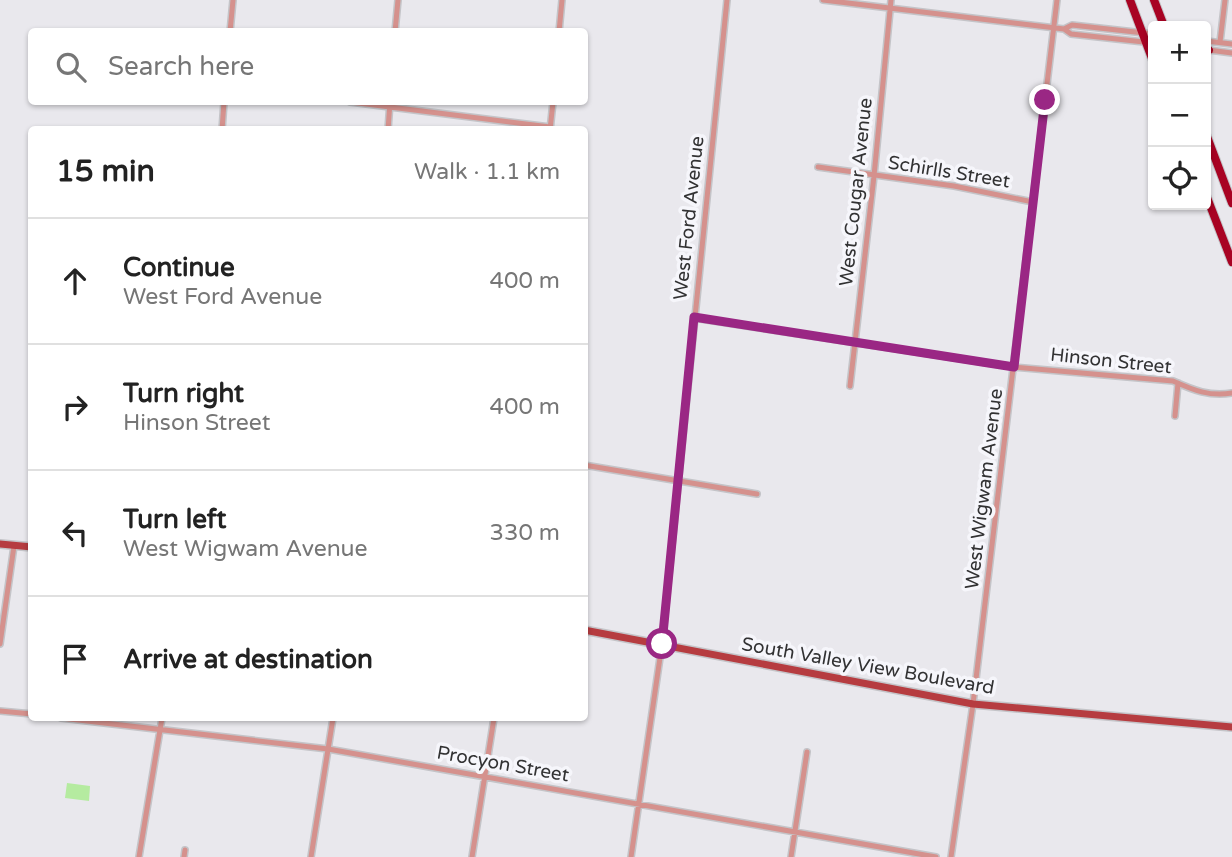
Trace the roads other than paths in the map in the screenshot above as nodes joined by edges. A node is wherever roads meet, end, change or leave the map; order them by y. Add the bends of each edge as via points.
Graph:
1 (233, 0) edge
2 (398, 0) edge
3 (562, 0) edge
4 (727, 0) edge
5 (823, 0) edge
6 (891, 0) edge
7 (1057, 0) edge
8 (1130, 0) edge
9 (1154, 0) edge
10 (1225, 1) edge
11 (1232, 3) edge
12 (890, 8) junction
13 (1162, 21) edge
14 (230, 28) edge
15 (395, 28) edge
16 (559, 28) edge
17 (1054, 28) junction
18 (1064, 29) junction
19 (1142, 33) junction
20 (1148, 34) edge
21 (1148, 40) edge
22 (1211, 41) edge
23 (1220, 42) junction
24 (1148, 43) edge
25 (1232, 44) edge
26 (1211, 50) edge
27 (1232, 53) edge
28 (225, 105) edge
29 (390, 105) edge
30 (397, 105) edge
31 (553, 105) edge
32 (222, 126) edge
33 (388, 126) edge
34 (537, 126) edge
35 (550, 126) edge
36 (1211, 147) edge
37 (818, 167) dead end
38 (874, 176) junction
39 (1033, 202) junction
40 (1232, 203) edge
41 (1211, 208) edge
42 (1232, 262) edge
43 (694, 317) junction
44 (856, 342) junction
45 (1014, 367) junction
46 (1178, 383) junction
47 (849, 386) dead end
48 (1232, 393) edge
49 (1175, 416) dead end
50 (588, 466) edge
51 (680, 481) junction
52 (757, 494) dead end
53 (0, 544) edge
54 (14, 546) junction
55 (28, 547) edge
56 (588, 631) edge
57 (0, 643) edge
58 (662, 644) junction
59 (973, 704) junction
60 (0, 711) edge
61 (28, 714) edge
62 (91, 721) edge
63 (162, 721) edge
64 (333, 721) edge
65 (494, 721) edge
66 (1232, 727) edge
67 (161, 728) junction
68 (328, 749) junction
69 (807, 752) dead end
70 (485, 777) junction
71 (639, 805) junction
72 (794, 832) junction
73 (139, 857) edge
74 (311, 857) edge
75 (472, 857) edge
76 (631, 857) edge
77 (790, 857) edge
78 (936, 857) edge
79 (951, 857) edge

1 - 14 street
2 - 15 street
3 - 16 street
4 - 43 street, West Ford Avenue
5 - 12 street
6 - 12 street, West Cougar Avenue
7 - 17 street, West Wigwam Avenue
8 - 19 highway
9 - 13 highway
10 - 11 street
10 - 23 street
12 - 17 street
12 - 38 street, West Cougar Avenue
17 - 18 street
17 - 39 street, West Wigwam Avenue
18 - 19 street via 1072,24
18 - 24 street via 1071,34
19 - 20 street
19 - 21 highway
22 - 23 street
23 - 25 street
26 - 27 street
28 - 32 street
29 - 33 street
30 - 34 street
31 - 35 street
36 - 40 highway
37 - 38 street, Schirlls Street
38 - 39 street, Schirlls Street
38 - 44 street, West Cougar Avenue
39 - 45 street, West Wigwam Avenue
41 - 42 highway
43 - 44 street, Hinson Street
43 - 51 street, West Ford Avenue
44 - 45 street, Hinson Street
44 - 47 street, West Cougar Avenue
45 - 46 street, Hinson Street
45 - 59 street, West Wigwam Avenue
46 - 48 street, Hinson Street via 1208,394
46 - 49 street
50 - 51 street
51 - 52 street
51 - 58 street, West Ford Avenue
53 - 54 main road
54 - 55 main road
54 - 57 street
56 - 58 main road, South Valley View Boulevard
58 - 59 main road, South Valley View Boulevard
58 - 71 street, West Ford Avenue
59 - 66 main road, South Valley View Boulevard
59 - 79 street, West Wigwam Avenue
60 - 61 street
62 - 67 street, Procyon Street
63 - 67 street
64 - 68 street
65 - 70 street
67 - 68 street, Procyon Street
67 - 73 street
68 - 70 street, Procyon Street
68 - 74 street
69 - 72 street
70 - 71 street, Procyon Street
70 - 75 street
71 - 72 street, Procyon Street
71 - 76 street, West Ford Avenue
72 - 77 street
72 - 78 street, Procyon Street

